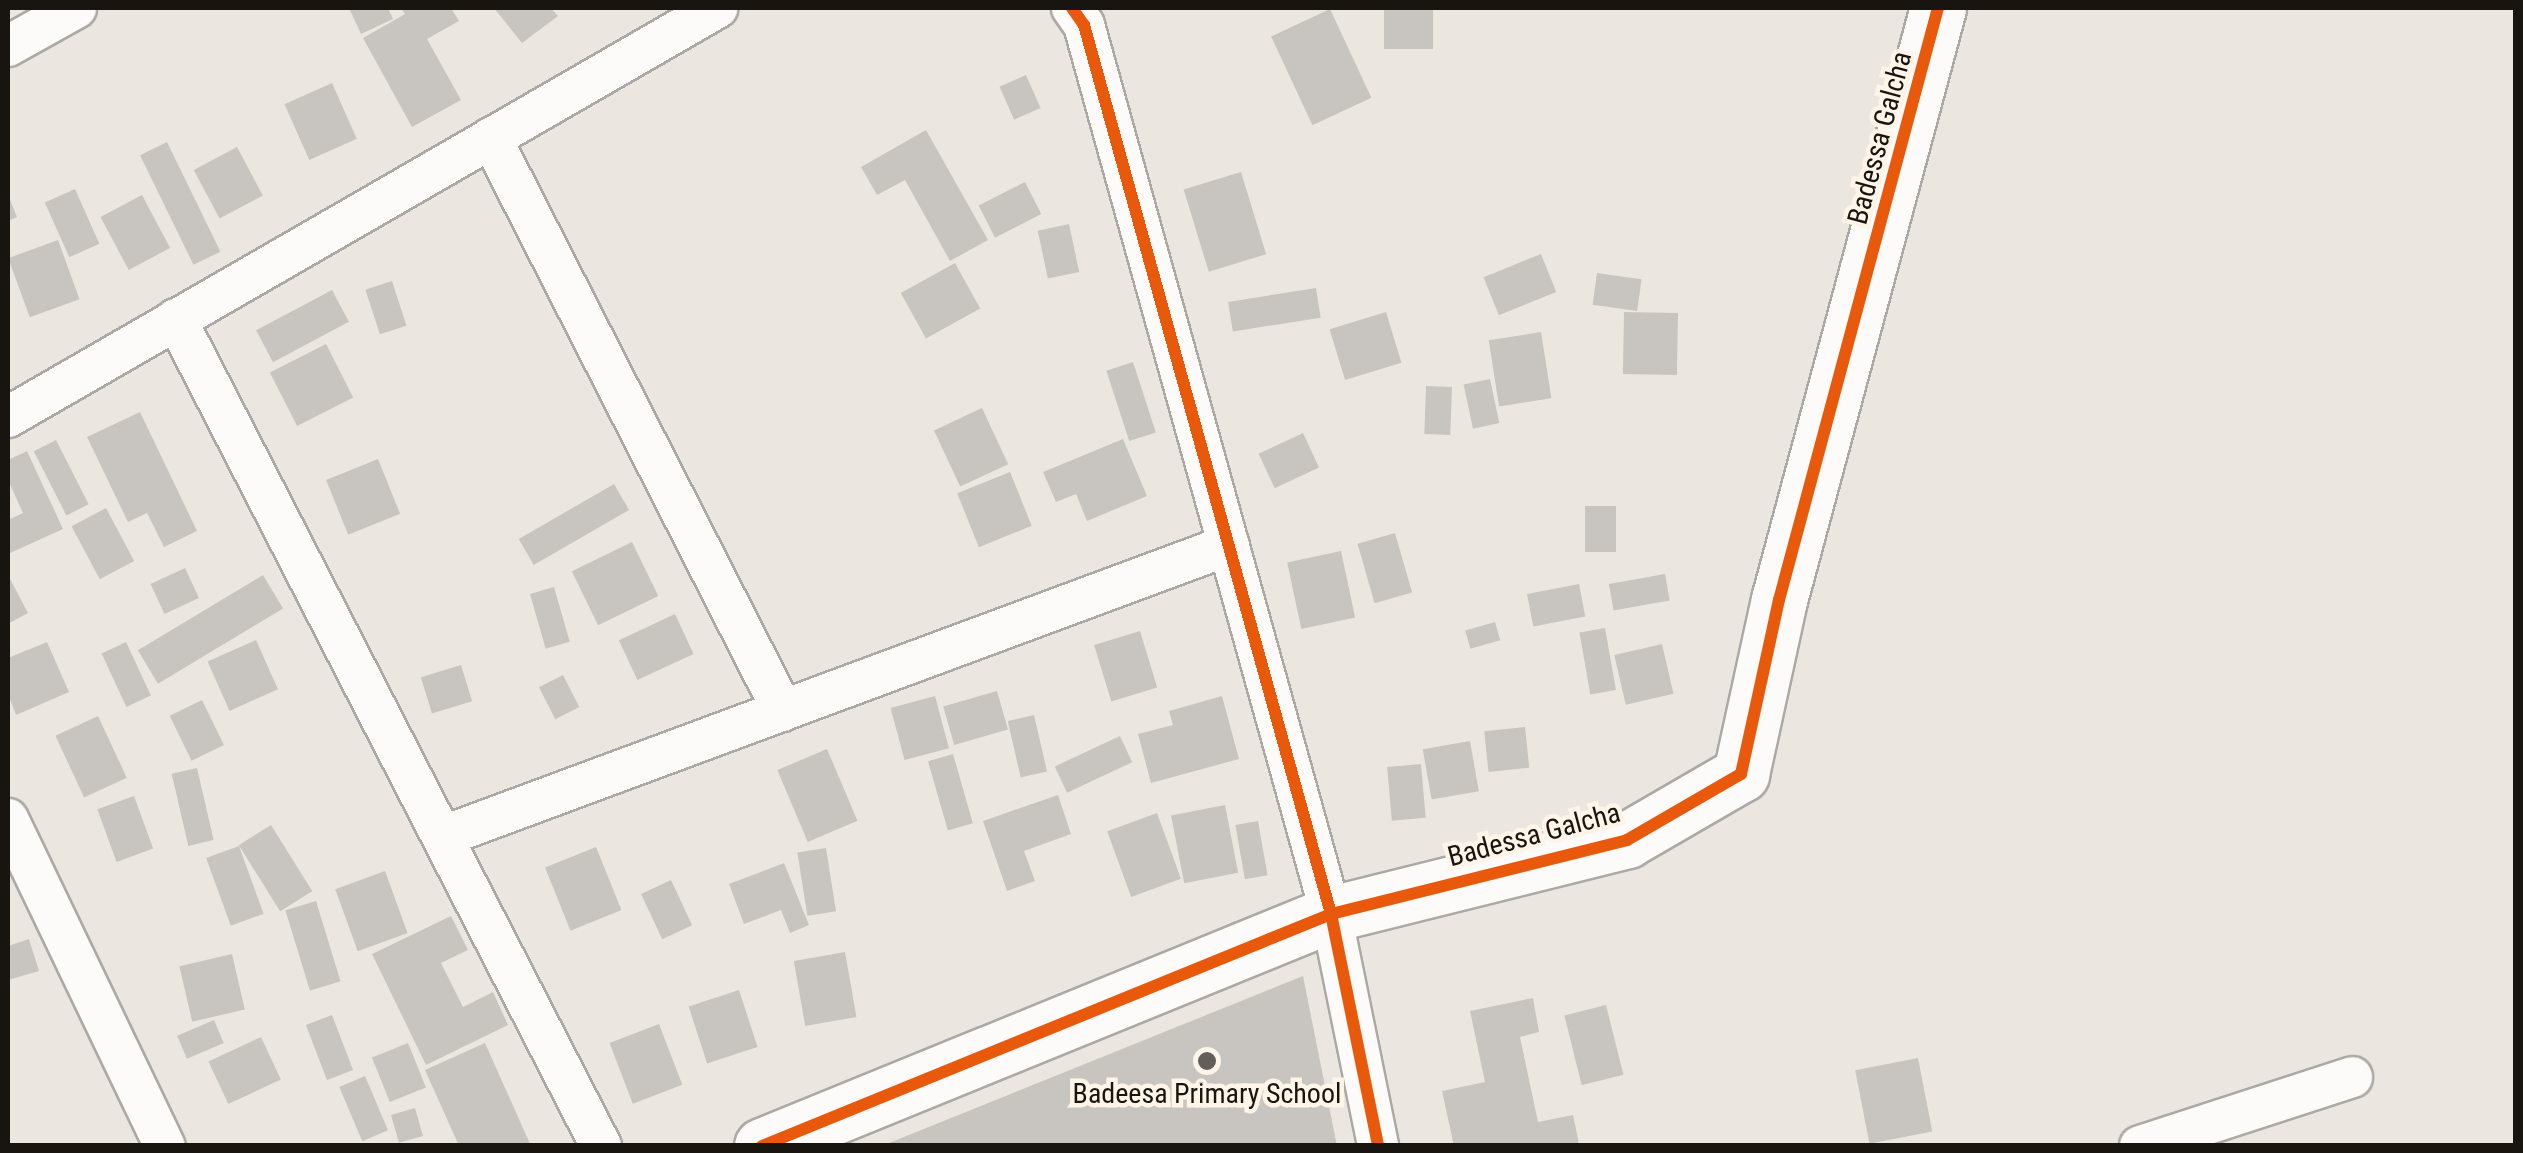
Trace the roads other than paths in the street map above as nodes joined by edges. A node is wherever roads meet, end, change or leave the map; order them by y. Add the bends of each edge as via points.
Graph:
1 (76, 8) edge
2 (718, 8) edge
3 (1072, 8) edge
4 (1938, 8) edge
5 (8, 46) edge
6 (490, 138) junction
7 (176, 319) junction
8 (8, 416) edge
9 (1228, 545) junction
10 (783, 711) junction
11 (8, 819) edge
12 (444, 836) junction
13 (1331, 914) junction
14 (2352, 1076) dead end
15 (165, 1146) edge
16 (601, 1146) edge
17 (762, 1146) edge
18 (1378, 1146) edge
19 (2140, 1146) edge

1 - 5 street
2 - 6 street
3 - 9 street via 1084,25
4 - 13 street, Badessa Galcha via 1780,600 1741,774 1627,840
6 - 7 street
6 - 10 street
7 - 8 street
7 - 12 street
9 - 10 street
9 - 13 street
10 - 12 street
11 - 15 street
12 - 16 street
13 - 17 street, Badessa Galcha
13 - 18 street
14 - 19 street

